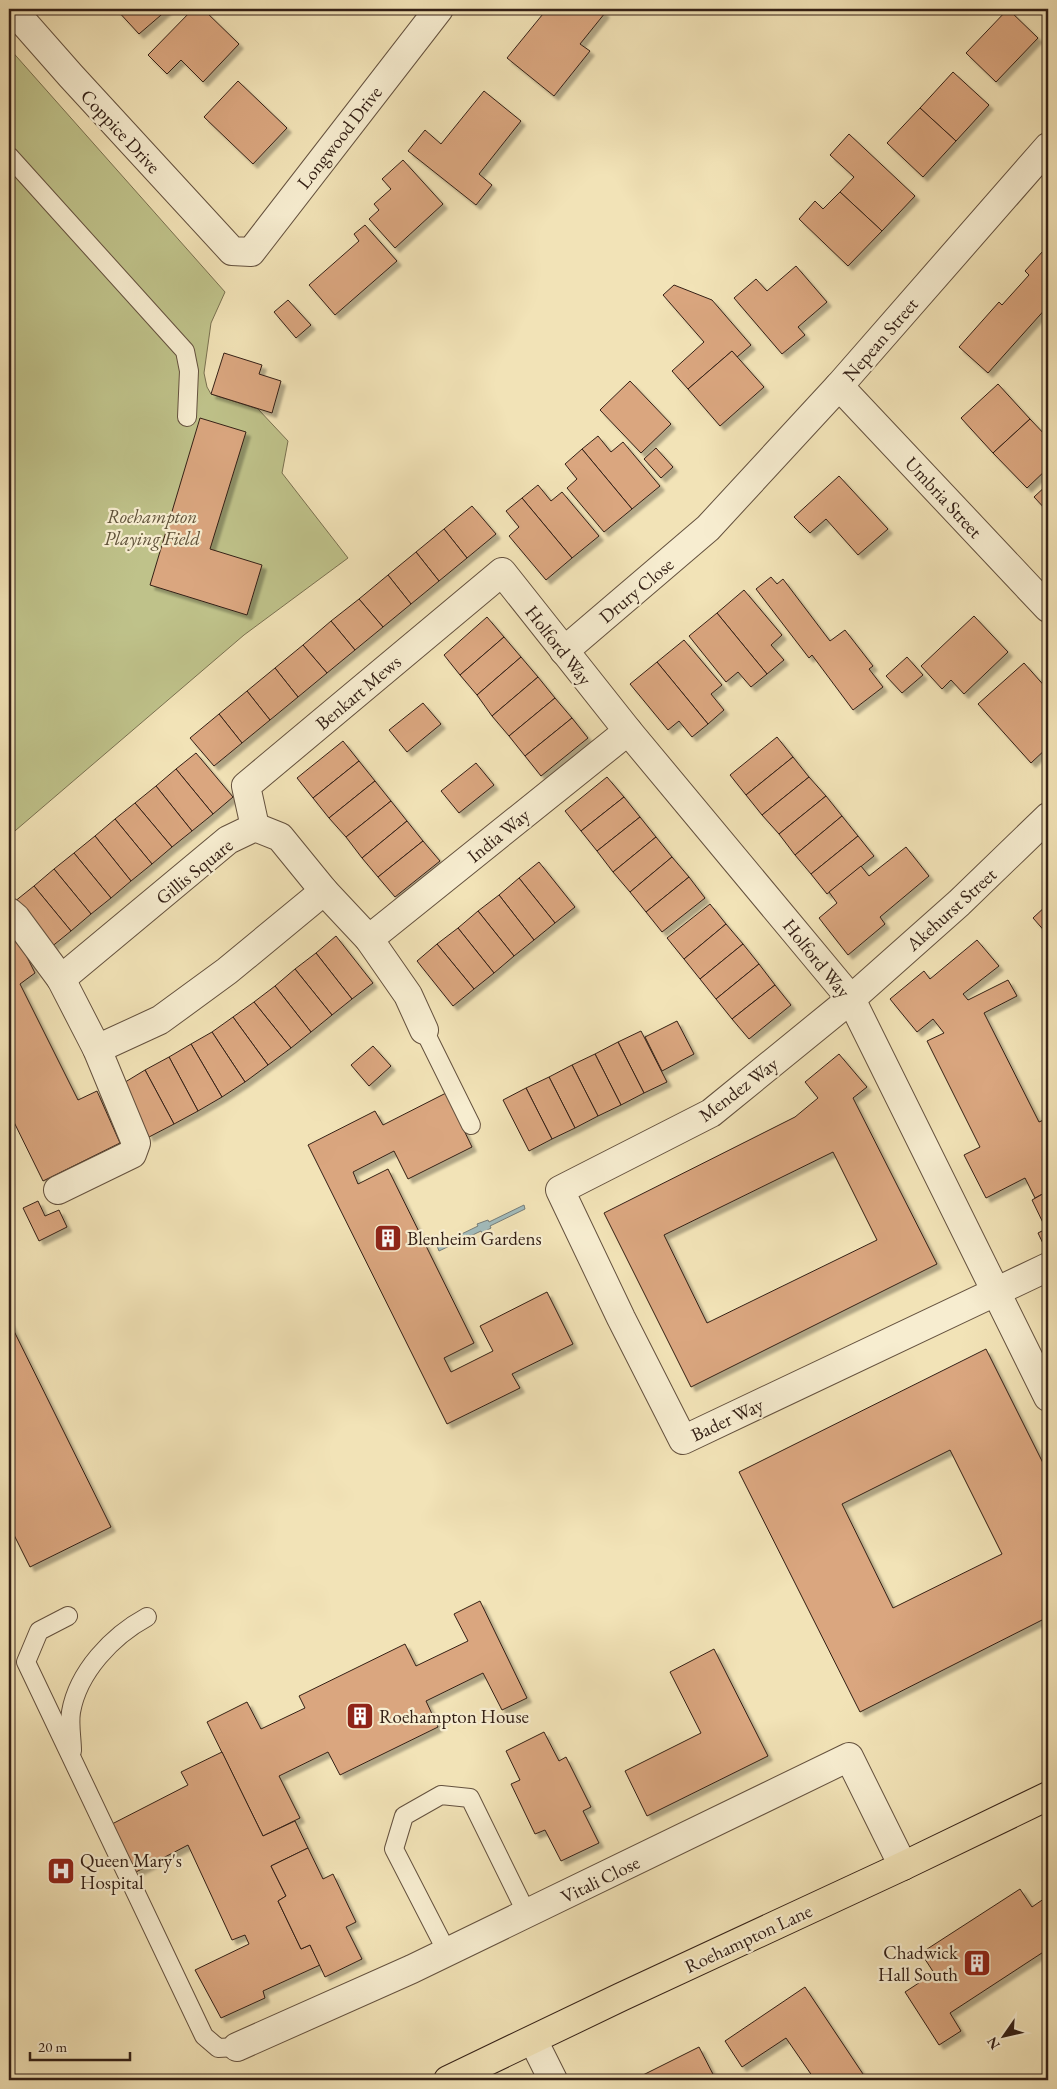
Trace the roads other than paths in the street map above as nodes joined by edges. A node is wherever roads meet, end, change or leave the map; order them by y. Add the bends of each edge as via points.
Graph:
1 (12, 9) edge
2 (439, 9) edge
3 (1048, 147) edge
4 (9, 156) edge
5 (232, 251) joint
6 (839, 386) junction
7 (187, 417) dead end
8 (708, 528) joint
9 (502, 572) joint
10 (1048, 608) edge
11 (564, 651) junction
12 (628, 730) junction
13 (1048, 817) edge
14 (255, 827) junction
15 (324, 890) junction
16 (9, 912) edge
17 (369, 939) junction
18 (61, 979) junction
19 (851, 999) junction
20 (424, 1030) joint
21 (97, 1049) junction
22 (471, 1125) dead end
23 (58, 1190) dead end
24 (560, 1190) joint
25 (1048, 1267) edge
26 (996, 1292) junction
27 (1048, 1397) edge
28 (68, 1616) dead end
29 (146, 1617) dead end
30 (72, 1759) junction
31 (1048, 1796) edge
32 (903, 1866) junction
33 (527, 1914) junction
34 (447, 1952) junction
35 (533, 2040) junction
36 (238, 2046) joint
37 (448, 2080) edge
38 (553, 2080) edge

1 - 5 street, Coppice Drive
2 - 5 street, Longwood Drive via 251,252
3 - 6 street, Nepean Street
4 - 7 lane via 185,351 189,371
6 - 8 street, Nepean Street
6 - 10 street, Umbria Street
8 - 11 street, Drury Close
9 - 11 street, Holford Way
9 - 14 street, Benkart Mews via 246,786
11 - 12 street, Holford Way
12 - 17 street, India Way
12 - 19 street, Holford Way
13 - 19 street, Akehurst Street
14 - 15 street via 280,837
14 - 18 street, Gillis Square via 228,840
15 - 17 street
15 - 21 street via 227,971 160,1020
16 - 18 street
17 - 20 street via 408,995
18 - 21 street
19 - 24 street, Mendez Way via 712,1113
19 - 26 street, Holford Way
20 - 22 lane
21 - 23 street via 136,1143 132,1154
24 - 26 street, Bader Way via 683,1440
25 - 26 street
26 - 27 street, Holford Way
28 - 30 lane via 39,1631 26,1662
29 - 30 lane via 130,1626 100,1654 81,1682 71,1713
30 - 36 lane via 204,2036 218,2048
31 - 32 highway, Roehampton Lane
32 - 33 street, Vitali Close via 849,1757
32 - 35 highway, Roehampton Lane
33 - 34 street, Vitali Close
33 - 34 lane via 470,1798 441,1795 404,1816 394,1849
34 - 36 street, Vitali Close
35 - 37 highway, Roehampton Lane
35 - 38 street

